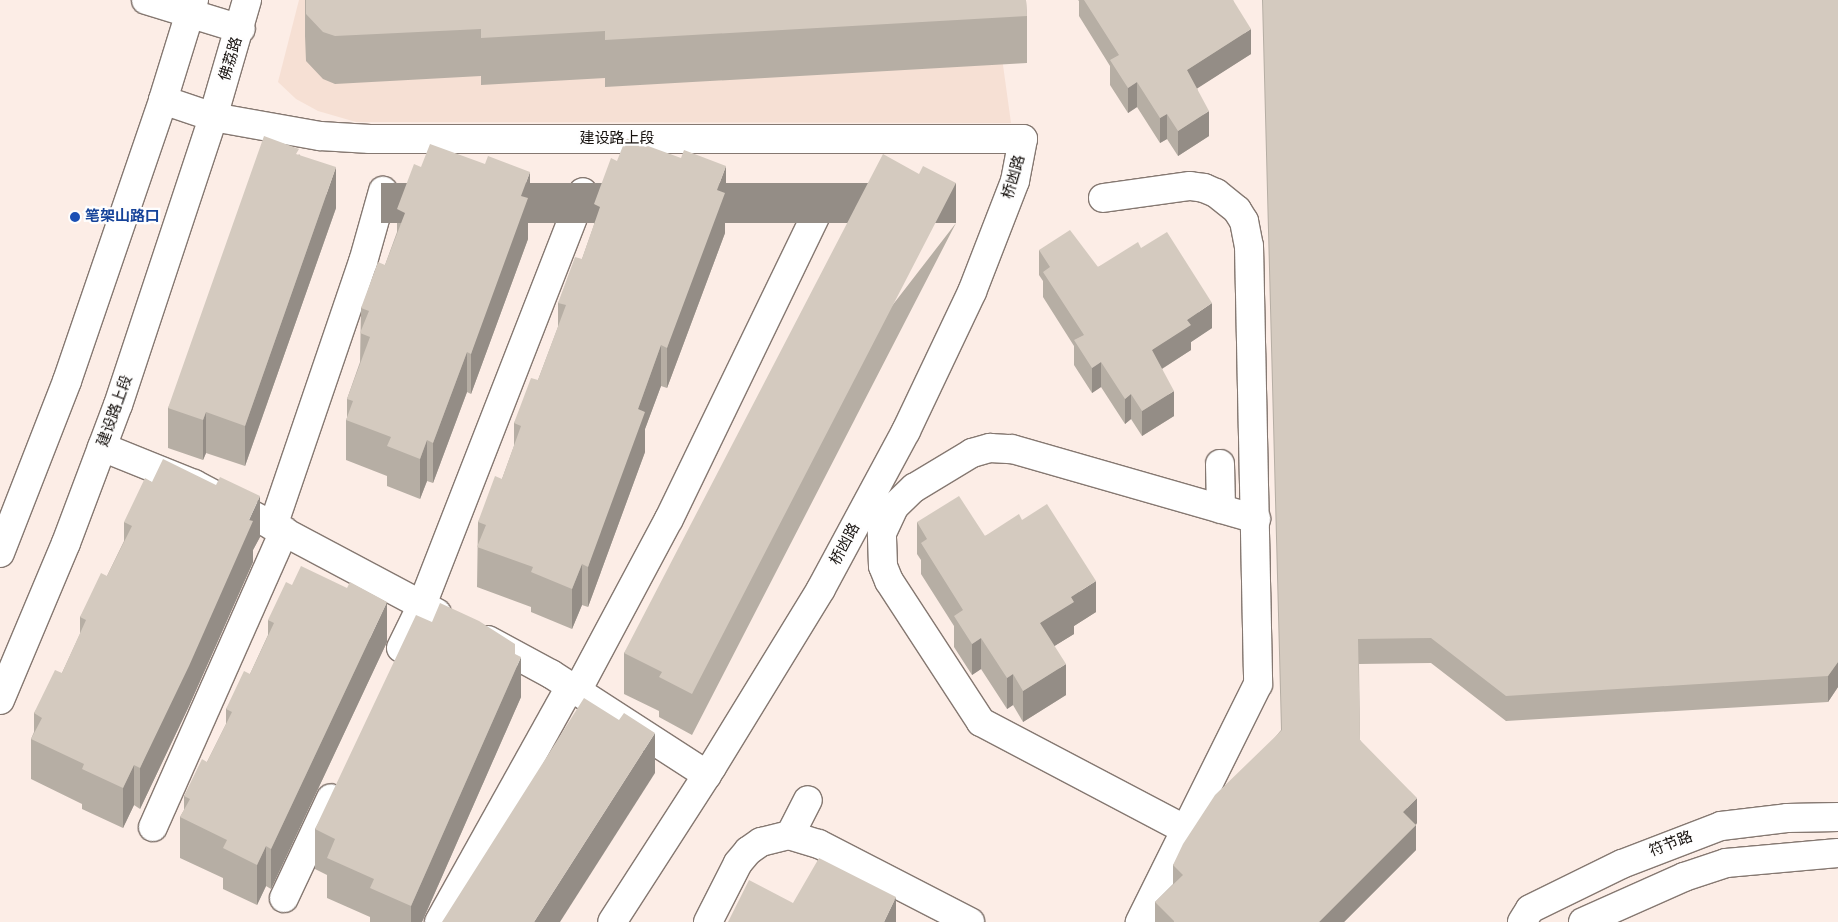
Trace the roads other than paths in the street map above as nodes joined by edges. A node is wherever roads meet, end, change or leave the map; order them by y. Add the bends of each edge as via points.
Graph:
1 (146, 0) edge
2 (248, 0) edge
3 (192, 7) edge
4 (240, 29) junction
5 (163, 100) junction
6 (213, 117) junction
7 (1023, 139) joint
8 (383, 191) dead end
9 (583, 192) dead end
10 (1103, 198) dead end
11 (820, 206) dead end
12 (102, 447) junction
13 (1220, 464) dead end
14 (1221, 509) junction
15 (1256, 519) junction
16 (278, 528) junction
17 (0, 553) edge
18 (422, 605) junction
19 (388, 676) edge
20 (573, 689) junction
21 (0, 700) edge
22 (342, 774) edge
23 (707, 775) junction
24 (808, 800) dead end
25 (1838, 817) edge
26 (153, 827) dead end
27 (1186, 830) junction
28 (790, 835) junction
29 (1838, 853) edge
30 (284, 898) dead end
31 (439, 922) edge
32 (612, 922) edge
33 (708, 922) edge
34 (970, 922) edge
35 (1140, 922) edge
36 (1522, 922) edge
37 (1583, 922) edge

1 - 3 main road
2 - 4 main road, 佛荔路
3 - 4 main road
3 - 5 main road
4 - 6 main road, 佛荔路
5 - 6 main road, 建设路上段
5 - 17 main road via 68,381
6 - 7 main road, 建设路上段 via 320,136 370,139
6 - 12 main road, 建设路上段
7 - 23 main road, 桥凼路 via 1015,181 972,292 906,431 821,589
8 - 16 main road
9 - 18 main road
10 - 15 main road via 1190,186 1204,188 1228,201 1244,220 1250,246
11 - 20 main road via 669,519
12 - 16 main road via 194,484
12 - 21 main road, 建设路上段
13 - 14 main road
14 - 15 main road
14 - 27 main road via 1012,449 990,448 972,453 914,488 894,508 882,533 883,566 889,581 968,707 981,722
15 - 27 main road via 1258,684
16 - 18 main road
16 - 26 main road
18 - 19 main road
18 - 20 main road
20 - 23 main road
20 - 31 main road
22 - 30 main road
23 - 32 main road, 桥凼路
24 - 28 main road
25 - 36 main road, 符节路 via 1787,818 1721,826 1622,864 1530,910
27 - 35 main road
28 - 33 main road via 761,842 748,851 738,863
28 - 34 main road via 819,844
29 - 37 main road via 1726,863 1684,877

